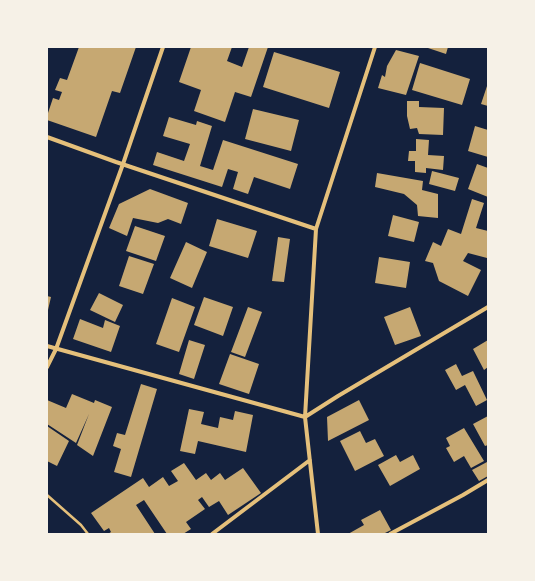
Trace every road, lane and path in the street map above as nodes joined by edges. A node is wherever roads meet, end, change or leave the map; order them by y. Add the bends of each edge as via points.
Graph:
1 (163, 47) edge
2 (375, 47) edge
3 (47, 137) edge
4 (123, 164) junction
5 (316, 228) junction
6 (488, 307) edge
7 (47, 346) edge
8 (56, 348) junction
9 (47, 367) edge
10 (305, 417) junction
11 (310, 460) junction
12 (488, 480) edge
13 (47, 495) edge
14 (88, 534) edge
15 (212, 534) edge
16 (318, 534) edge
17 (390, 534) edge

1 - 4 street
2 - 5 street
3 - 4 street
4 - 5 street
4 - 8 street
5 - 10 street
6 - 10 street
7 - 8 street
8 - 9 street
8 - 10 street
10 - 11 street
11 - 15 street
11 - 16 street
12 - 17 street
13 - 14 path

